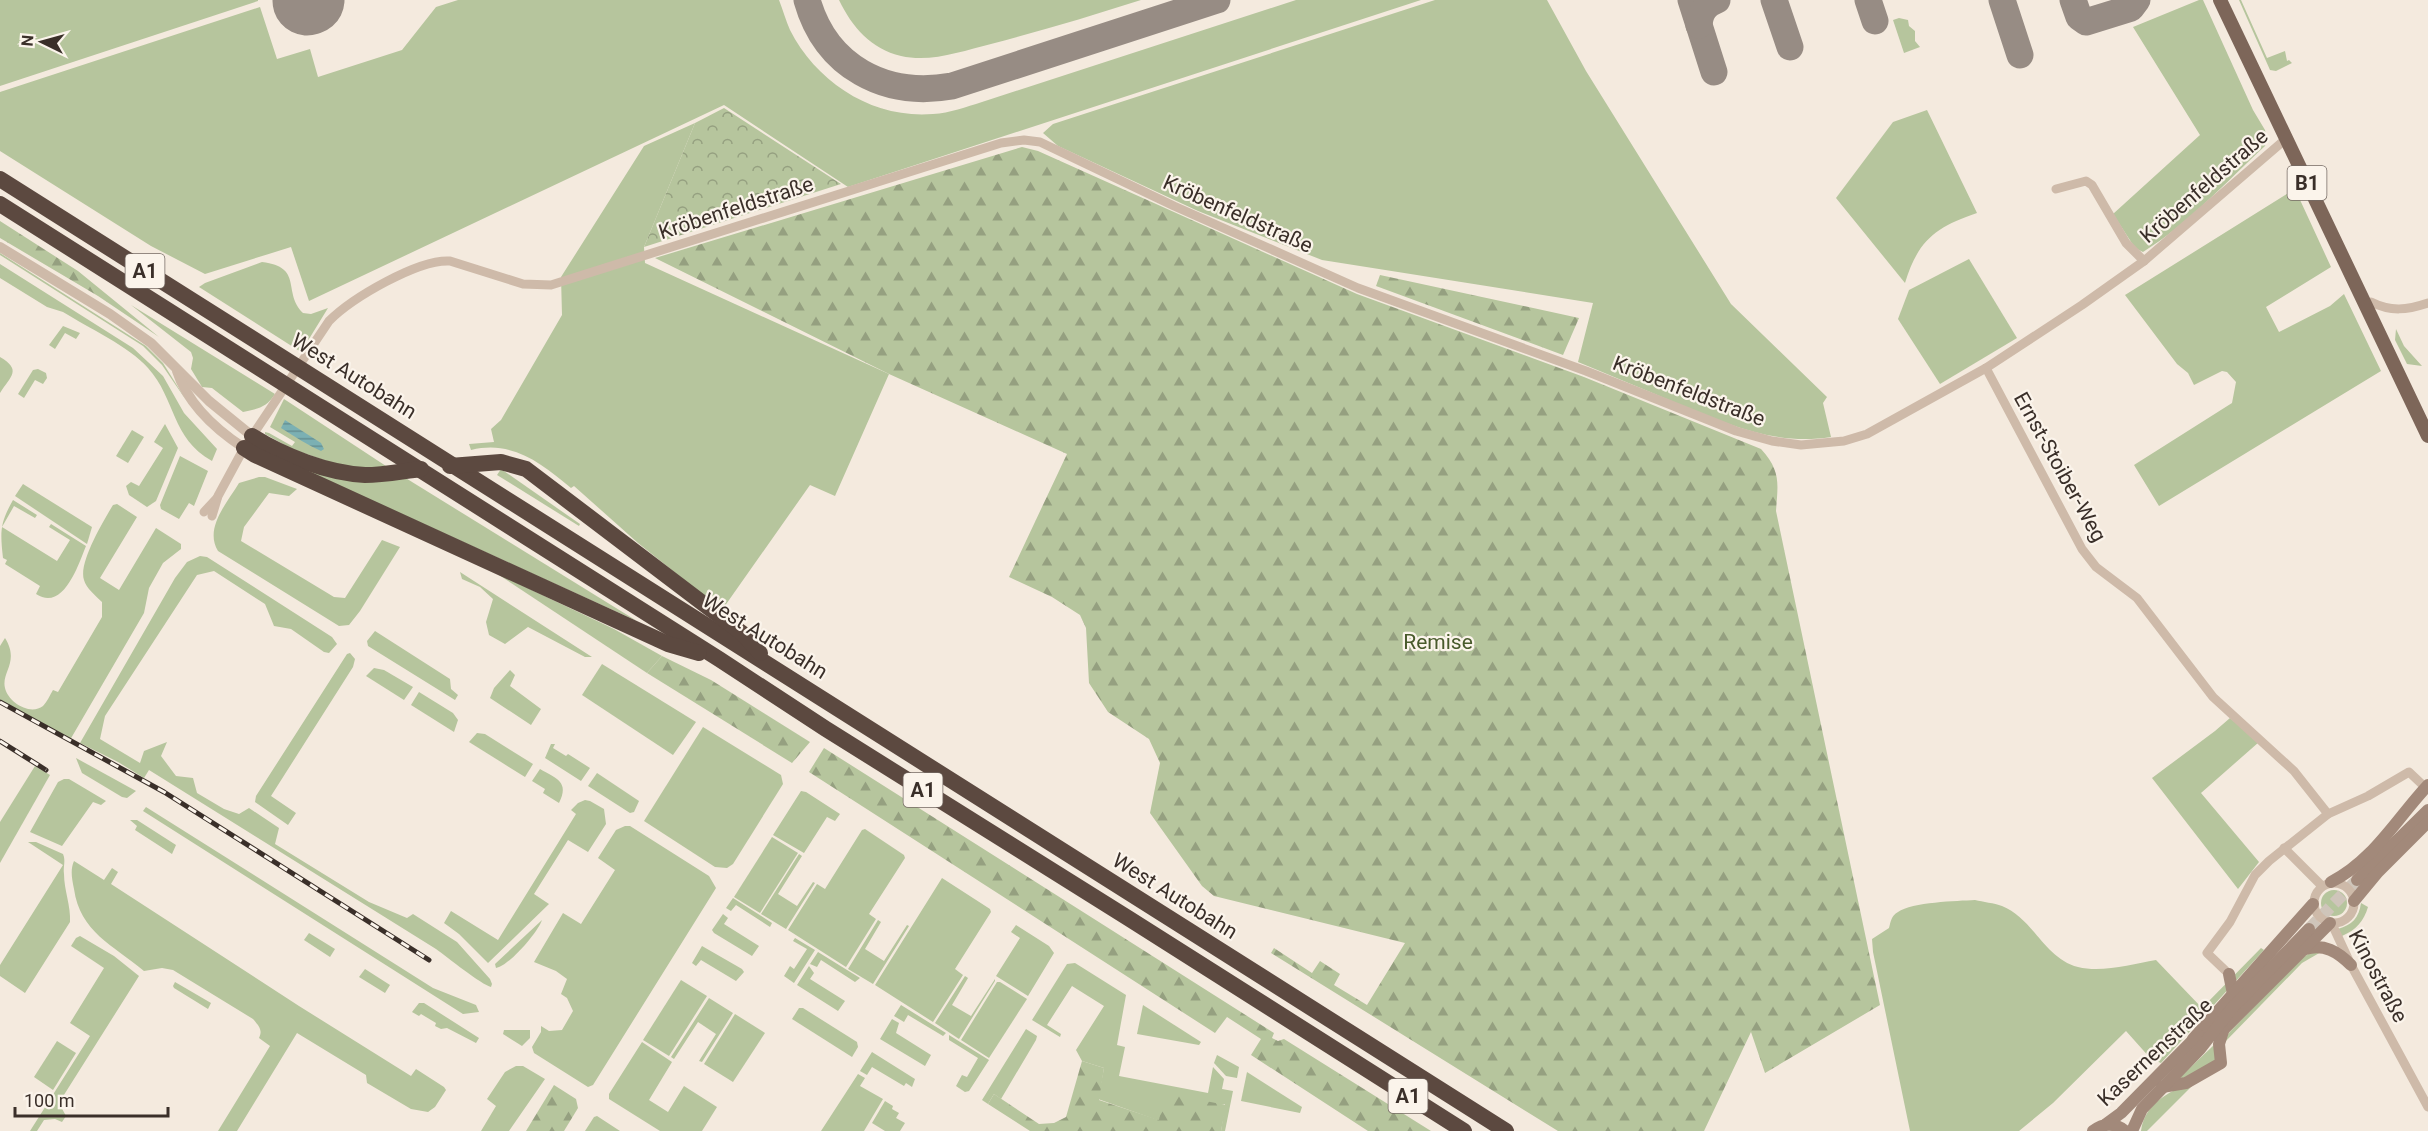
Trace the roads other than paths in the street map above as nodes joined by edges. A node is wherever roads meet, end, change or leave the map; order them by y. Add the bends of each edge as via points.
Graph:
1 (2220, 0) edge
2 (2287, 138) junction
3 (0, 179) edge
4 (2056, 189) dead end
5 (0, 204) edge
6 (0, 247) edge
7 (2144, 261) junction
8 (2366, 299) junction
9 (2428, 303) edge
10 (1986, 368) junction
11 (177, 371) junction
12 (2428, 436) edge
13 (248, 442) junction
14 (208, 514) dead end
15 (719, 659) junction
16 (773, 667) junction
17 (2427, 790) edge
18 (2428, 810) edge
19 (2328, 814) junction
20 (2428, 822) edge
21 (2284, 848) junction
22 (2388, 848) junction
23 (2357, 880) tunnel mouth
24 (2327, 884) junction
25 (2354, 901) junction
26 (2313, 904) junction
27 (2331, 923) junction
28 (2309, 929) tunnel mouth
29 (2304, 949) junction
30 (2351, 965) junction
31 (2229, 974) junction
32 (2246, 981) junction
33 (2234, 994) junction
34 (2223, 1031) junction
35 (2197, 1044) junction
36 (2162, 1087) junction
37 (2428, 1107) edge
38 (2106, 1124) junction
39 (1464, 1131) edge
40 (1506, 1131) edge
41 (2093, 1131) edge
42 (2125, 1131) edge
43 (2132, 1131) edge

1 - 2 main road, B1
2 - 7 street, Kröbenfeldstraße
2 - 8 main road, B1
3 - 16 highway, West Autobahn / A1
4 - 7 street, Kröbenfeldstraße via 2086,181 2092,185 2126,243
5 - 15 highway, West Autobahn / A1
6 - 11 street via 152,343
7 - 10 street, Kröbenfeldstraße
8 - 9 street via 2389,309 2403,310
8 - 12 main road, B1
10 - 13 street, Kröbenfeldstraße via 1867,434 1844,441 1801,445 1754,437 1358,288 1040,142 1024,140 1001,143 550,285 523,284 450,261 429,263 344,306 329,321
10 - 19 street, Ernst-Stoiber-Weg via 2082,549 2096,567 2137,597 2213,697 2294,771
11 - 13 street
11 - 13 street via 182,385 209,421
13 - 14 street, Kröbenfeldstraße
13 - 15 highway via 255,455 668,644
13 - 16 highway via 309,463 365,475 492,461 526,469 742,633
15 - 39 highway, West Autobahn / A1
16 - 40 highway, West Autobahn / A1
17 - 19 street via 2409,772
17 - 22 main road
17 - 24 main road via 2349,872
18 - 22 main road
19 - 21 street
20 - 25 main road
21 - 24 street
21 - 31 street via 2255,875 2230,922 2207,953
22 - 23 main road
24 - 25 street via 2346,887
24 - 26 street via 2314,897
25 - 27 street via 2349,915 2341,922
26 - 27 street via 2317,914
26 - 32 main road
27 - 29 main road
27 - 30 street, Kinostraße
28 - 35 main road, Kasernenstraße
29 - 30 main road via 2330,949
29 - 34 main road
30 - 37 street, Kinostraße
31 - 32 main road
31 - 33 main road
32 - 33 main road
33 - 35 main road
34 - 35 main road
34 - 36 main road via 2219,1044 2221,1063 2186,1083
35 - 36 main road, Kasernenstraße
35 - 38 main road, Kasernenstraße
36 - 43 main road, Kasernenstraße via 2142,1109
38 - 41 main road, Kasernenstraße
38 - 42 main road

